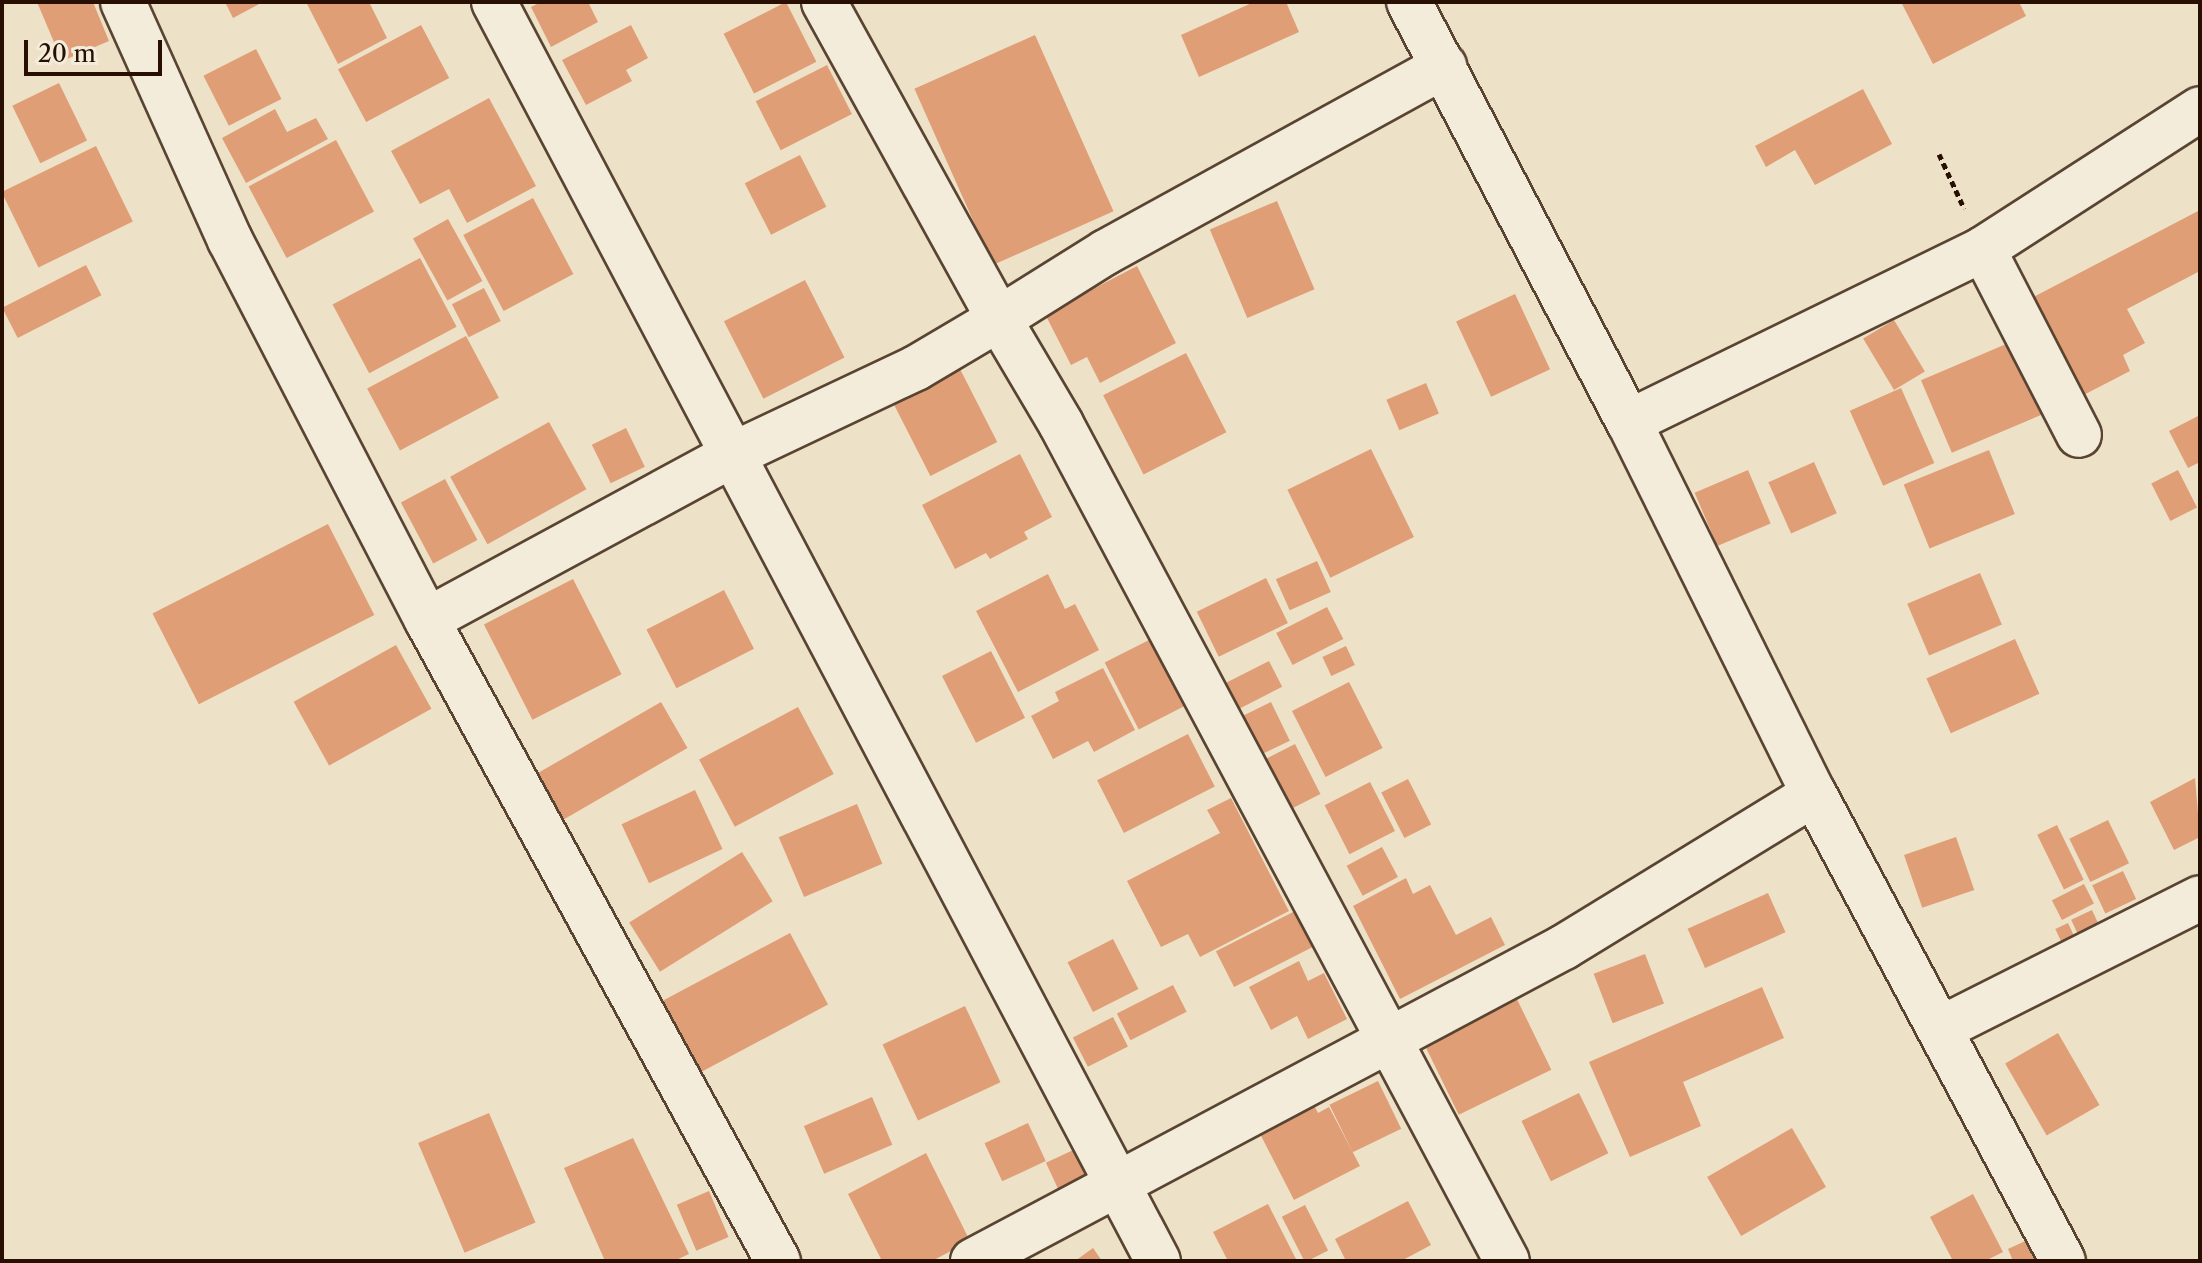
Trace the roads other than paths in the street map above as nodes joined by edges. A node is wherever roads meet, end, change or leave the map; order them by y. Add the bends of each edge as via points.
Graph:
1 (123, 2) edge
2 (494, 2) edge
3 (824, 2) edge
4 (1411, 3) edge
5 (1444, 66) junction
6 (2200, 109) edge
7 (1983, 249) junction
8 (999, 319) junction
9 (1629, 422) junction
10 (2079, 435) dead end
11 (732, 455) junction
12 (427, 620) junction
13 (1814, 794) junction
14 (2200, 898) edge
15 (1940, 1029) junction
16 (1390, 1041) junction
17 (1117, 1184) junction
18 (778, 1261) edge
19 (973, 1261) edge
20 (1158, 1261) edge
21 (1507, 1261) edge
22 (2063, 1261) edge

1 - 12 street via 230,240
2 - 11 street
3 - 8 street
4 - 5 street
5 - 8 street via 1120,245
5 - 9 street
6 - 7 street
7 - 9 street
7 - 10 street
8 - 11 street via 916,368
8 - 16 street via 1069,438
9 - 13 street
11 - 12 street
11 - 17 street
12 - 18 street
13 - 15 street
13 - 16 street via 1564,947
14 - 15 street
15 - 22 street
16 - 17 street
16 - 21 street
17 - 19 street
17 - 20 street

